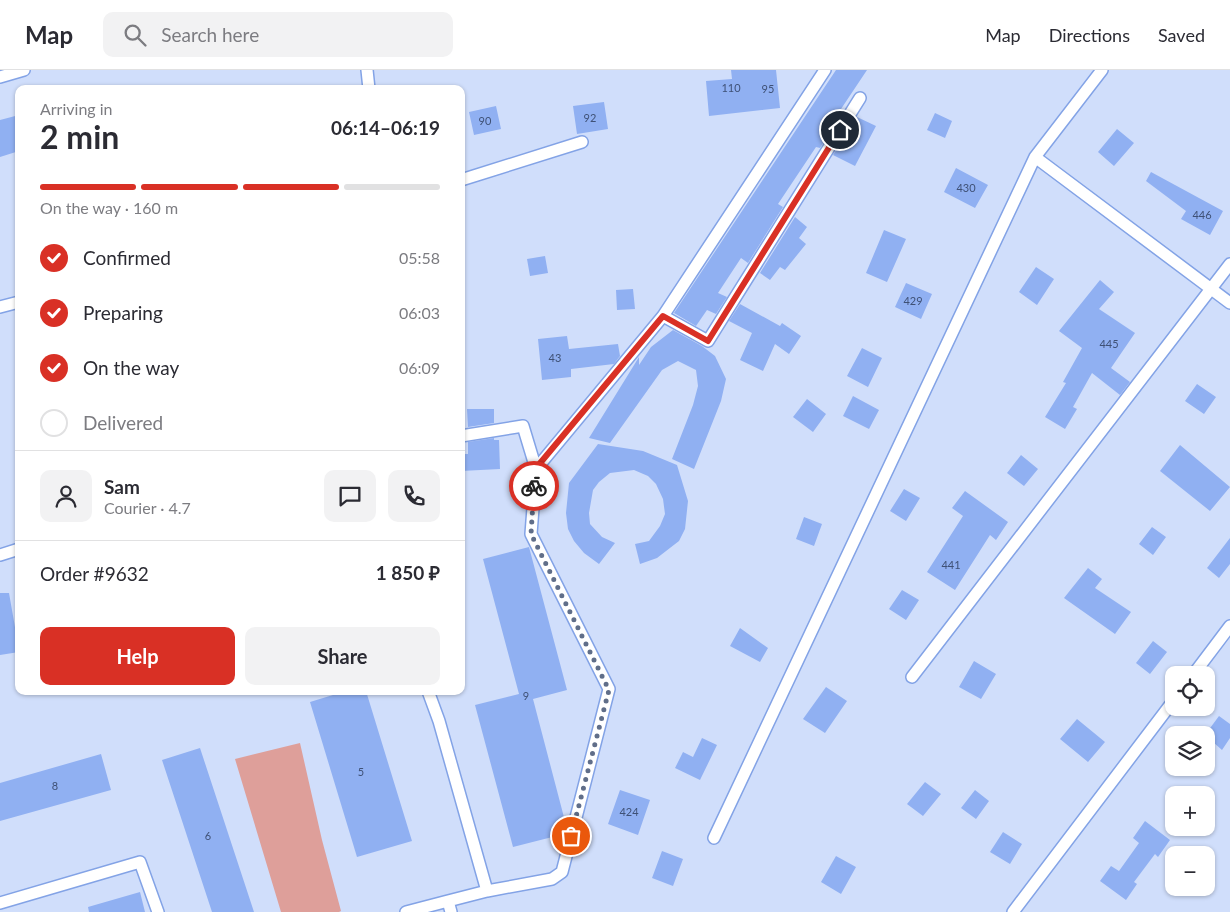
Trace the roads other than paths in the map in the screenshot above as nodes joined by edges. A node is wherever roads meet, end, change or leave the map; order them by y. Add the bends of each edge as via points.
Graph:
1 (24, 70) edge
2 (367, 70) edge
3 (826, 70) edge
4 (1102, 70) edge
5 (0, 77) edge
6 (369, 85) edge
7 (860, 98) dead end
8 (582, 142) dead end
9 (1035, 158) junction
10 (465, 179) edge
11 (1230, 264) edge
12 (1211, 289) junction
13 (15, 303) edge
14 (1230, 303) edge
15 (0, 307) edge
16 (663, 316) junction
17 (465, 435) edge
18 (536, 468) junction
19 (15, 551) edge
20 (0, 555) edge
21 (1230, 626) edge
22 (1200, 666) edge
23 (912, 677) dead end
24 (429, 695) edge
25 (1165, 712) edge
26 (714, 838) dead end
27 (487, 891) junction
28 (0, 903) edge
29 (449, 906) edge
30 (158, 912) edge
31 (406, 912) edge
32 (1013, 912) edge

1 - 5 lane
2 - 6 lane
3 - 16 lane
4 - 9 lane
7 - 16 lane via 708,341
8 - 10 lane
9 - 12 lane
9 - 26 lane
11 - 12 lane
12 - 14 lane
12 - 23 lane
13 - 15 lane
16 - 18 lane
17 - 18 lane via 523,426
18 - 27 lane via 531,534 609,690 562,872 552,879
19 - 20 lane
21 - 22 lane
24 - 27 lane
25 - 32 lane
27 - 29 lane
28 - 30 lane via 140,862
29 - 31 lane

